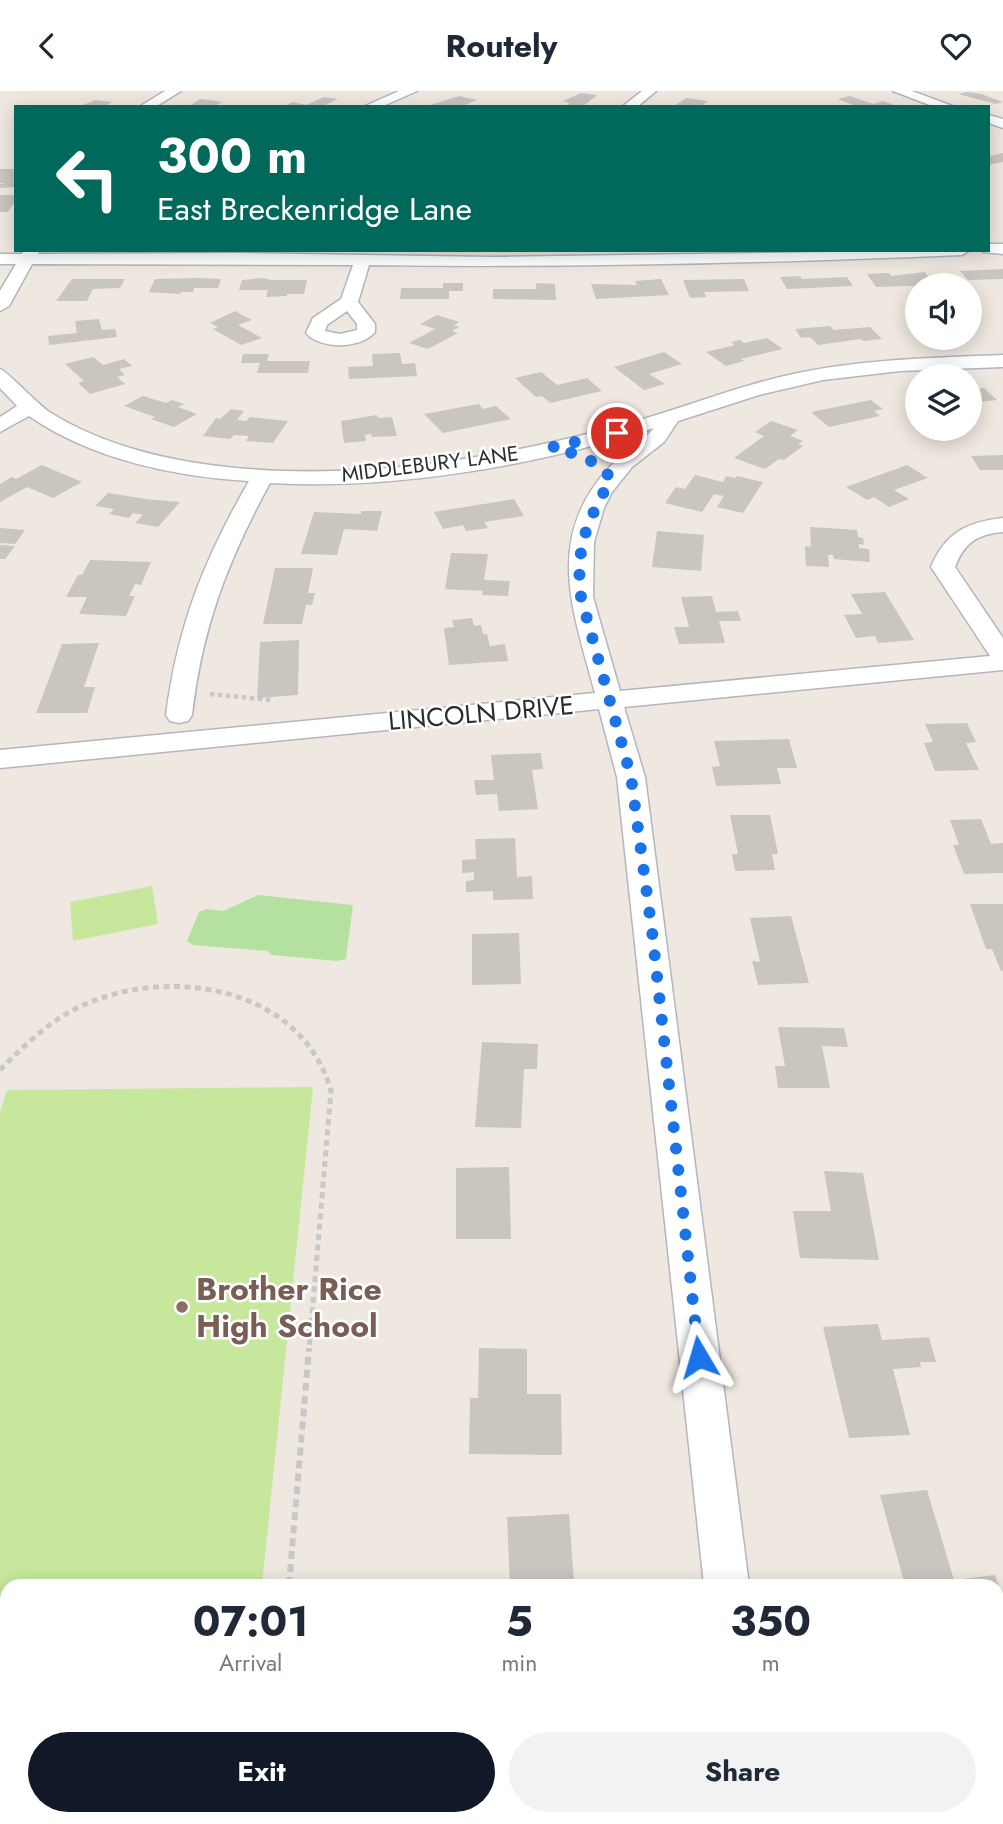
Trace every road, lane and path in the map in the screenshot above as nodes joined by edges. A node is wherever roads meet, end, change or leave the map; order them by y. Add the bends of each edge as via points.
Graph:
1 (175, 91) edge
2 (411, 91) edge
3 (650, 91) edge
4 (899, 91) edge
5 (149, 105) edge
6 (374, 105) edge
7 (631, 105) edge
8 (942, 105) edge
9 (900, 252) edge
10 (29, 255) edge
11 (275, 255) edge
12 (0, 259) edge
13 (362, 261) junction
14 (349, 302) dead end
15 (0, 306) edge
16 (1003, 361) edge
17 (0, 375) edge
18 (29, 407) junction
19 (669, 418) junction
20 (0, 426) edge
21 (552, 447) junction
22 (599, 467) junction
23 (263, 476) junction
24 (1003, 525) edge
25 (1003, 656) edge
26 (1003, 661) edge
27 (271, 700) dead end
28 (611, 700) junction
29 (180, 704) joint
30 (0, 759) edge
31 (0, 1070) edge
32 (290, 1579) edge
33 (725, 1579) edge

1 - 5 street
2 - 6 street
3 - 7 street
4 - 8 street
9 - 13 street via 653,260
10 - 11 street
10 - 12 street
10 - 15 street
11 - 13 street
13 - 14 street
16 - 19 street, MIDDLEBURY LANE via 830,373
17 - 18 street, MIDDLEBURY LANE
18 - 20 street
18 - 23 street, MIDDLEBURY LANE via 53,424 117,450 196,468
19 - 21 street, MIDDLEBURY LANE
19 - 22 street via 667,428 623,464
21 - 22 street
21 - 23 street, MIDDLEBURY LANE via 392,473
22 - 28 street via 578,565 581,597
23 - 29 street via 214,566 190,642
24 - 25 street via 961,535 950,547 943,567
26 - 28 street, LINCOLN DRIVE
27 - 29 path
28 - 30 street, LINCOLN DRIVE
28 - 33 street via 631,777 652,931
31 - 32 path via 39,1031 87,1003 129,990 184,985 228,992 268,1007 322,1062 331,1091

